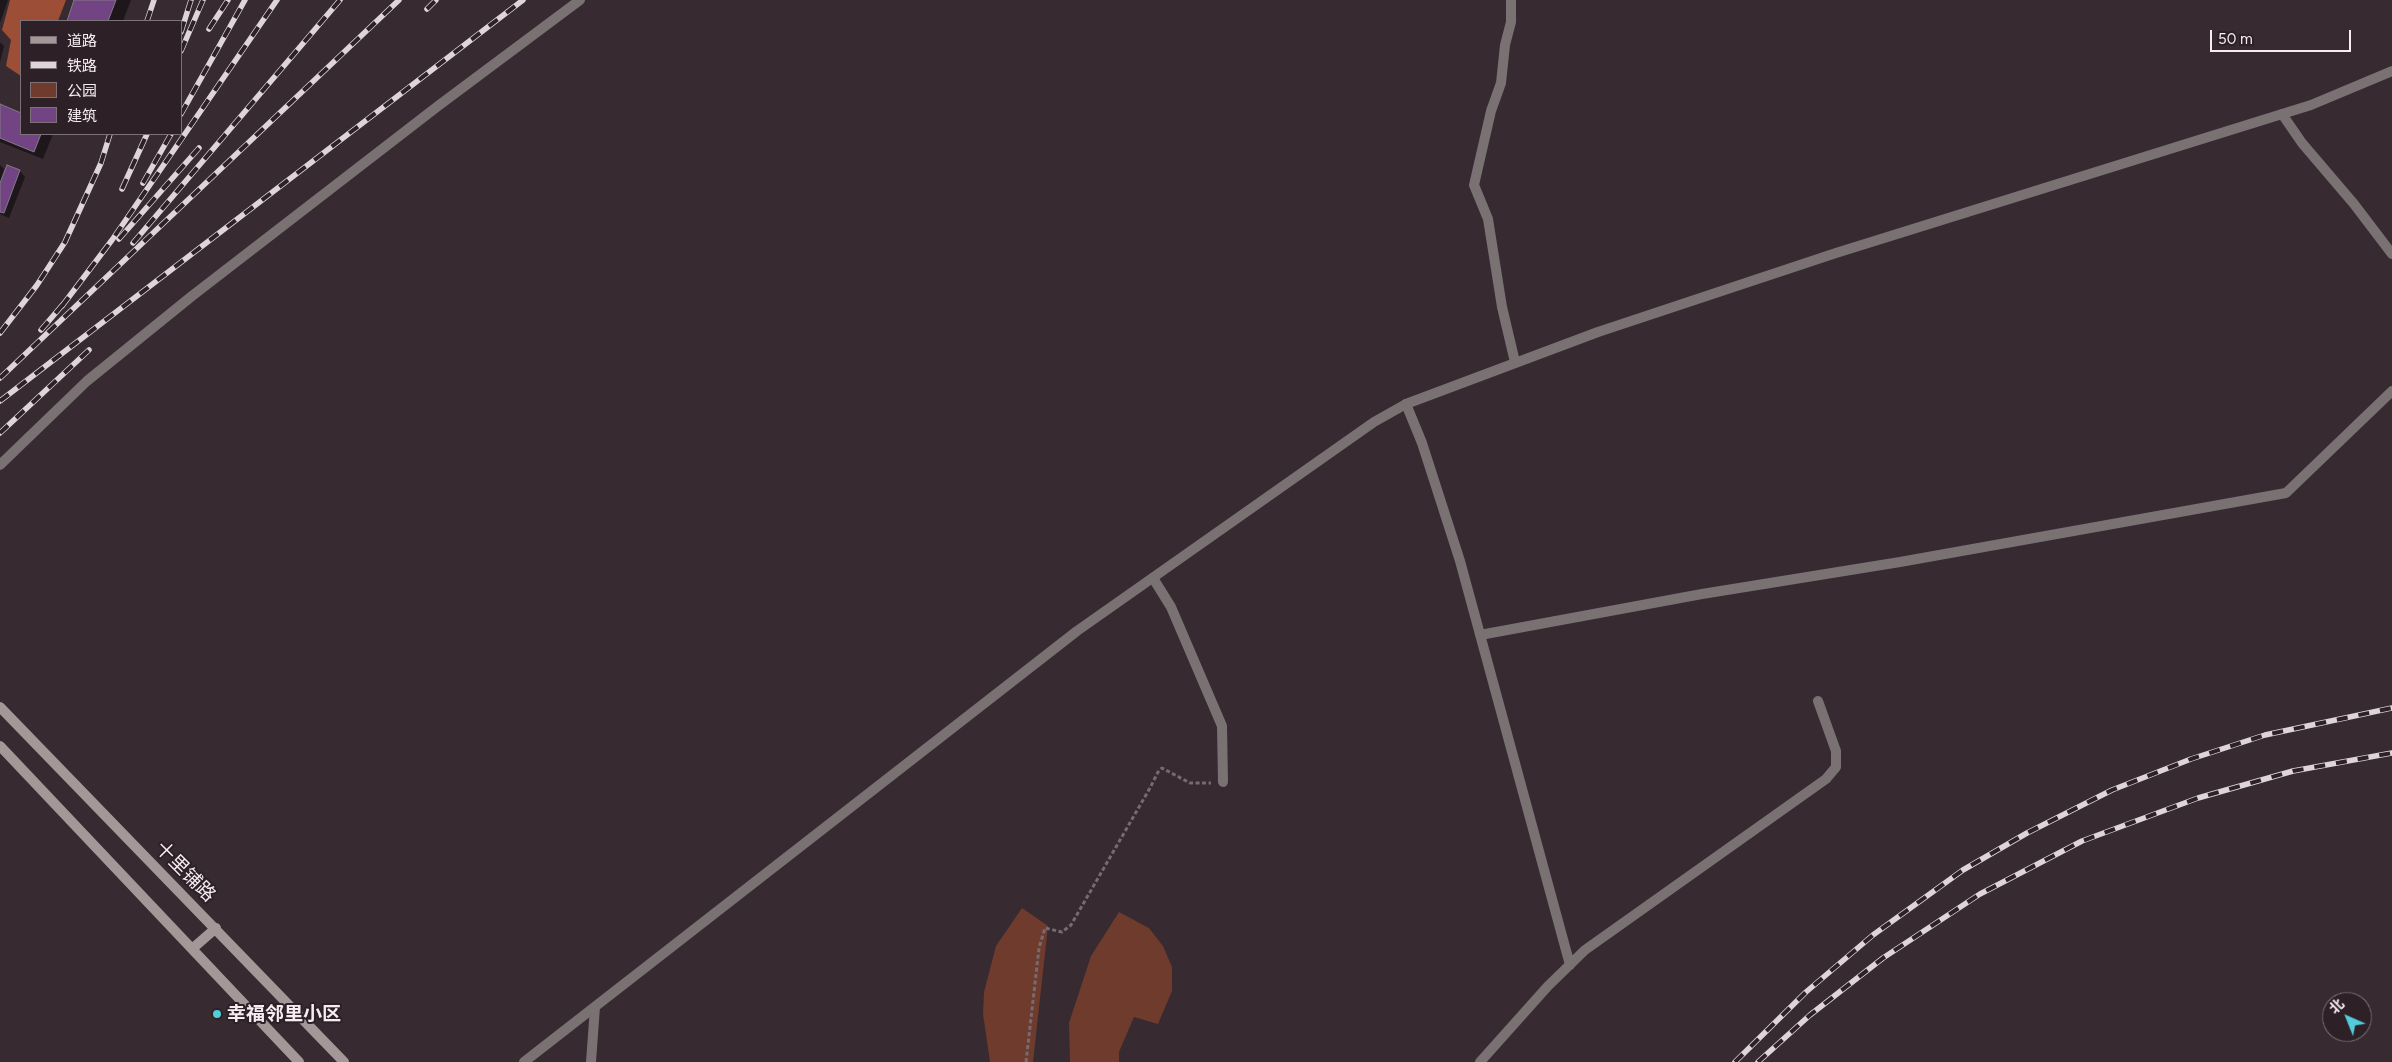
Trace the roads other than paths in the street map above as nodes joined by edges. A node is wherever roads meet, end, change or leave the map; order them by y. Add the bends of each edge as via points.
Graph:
1 (580, 0) edge
2 (1511, 0) edge
3 (2392, 71) edge
4 (2282, 114) junction
5 (2392, 254) edge
6 (1516, 362) junction
7 (2392, 391) edge
8 (1406, 404) junction
9 (0, 465) edge
10 (1153, 578) junction
11 (1480, 635) junction
12 (1818, 701) dead end
13 (0, 707) edge
14 (0, 746) edge
15 (1223, 782) road end
16 (216, 928) junction
17 (192, 949) junction
18 (1570, 965) junction
19 (594, 1007) junction
20 (299, 1062) edge
21 (344, 1062) edge
22 (524, 1062) edge
23 (591, 1062) edge
24 (1480, 1062) edge

1 - 9 street via 438,106 86,381
2 - 6 street via 1511,22 1501,83 1488,120 1474,185 1488,219 1502,307
3 - 4 street
4 - 5 street
4 - 6 street via 1836,253
6 - 8 street
7 - 11 street via 2286,493
8 - 10 street via 1374,422
8 - 11 street via 1431,470
10 - 15 street via 1171,607 1222,726
10 - 19 street via 1077,631
11 - 18 street
12 - 18 street via 1836,751 1836,767 1826,779 1585,950
13 - 16 main road, 十里铺路
14 - 17 main road
16 - 17 main road
16 - 21 main road, 十里铺路
17 - 20 main road
18 - 24 street
19 - 22 street
19 - 23 street

